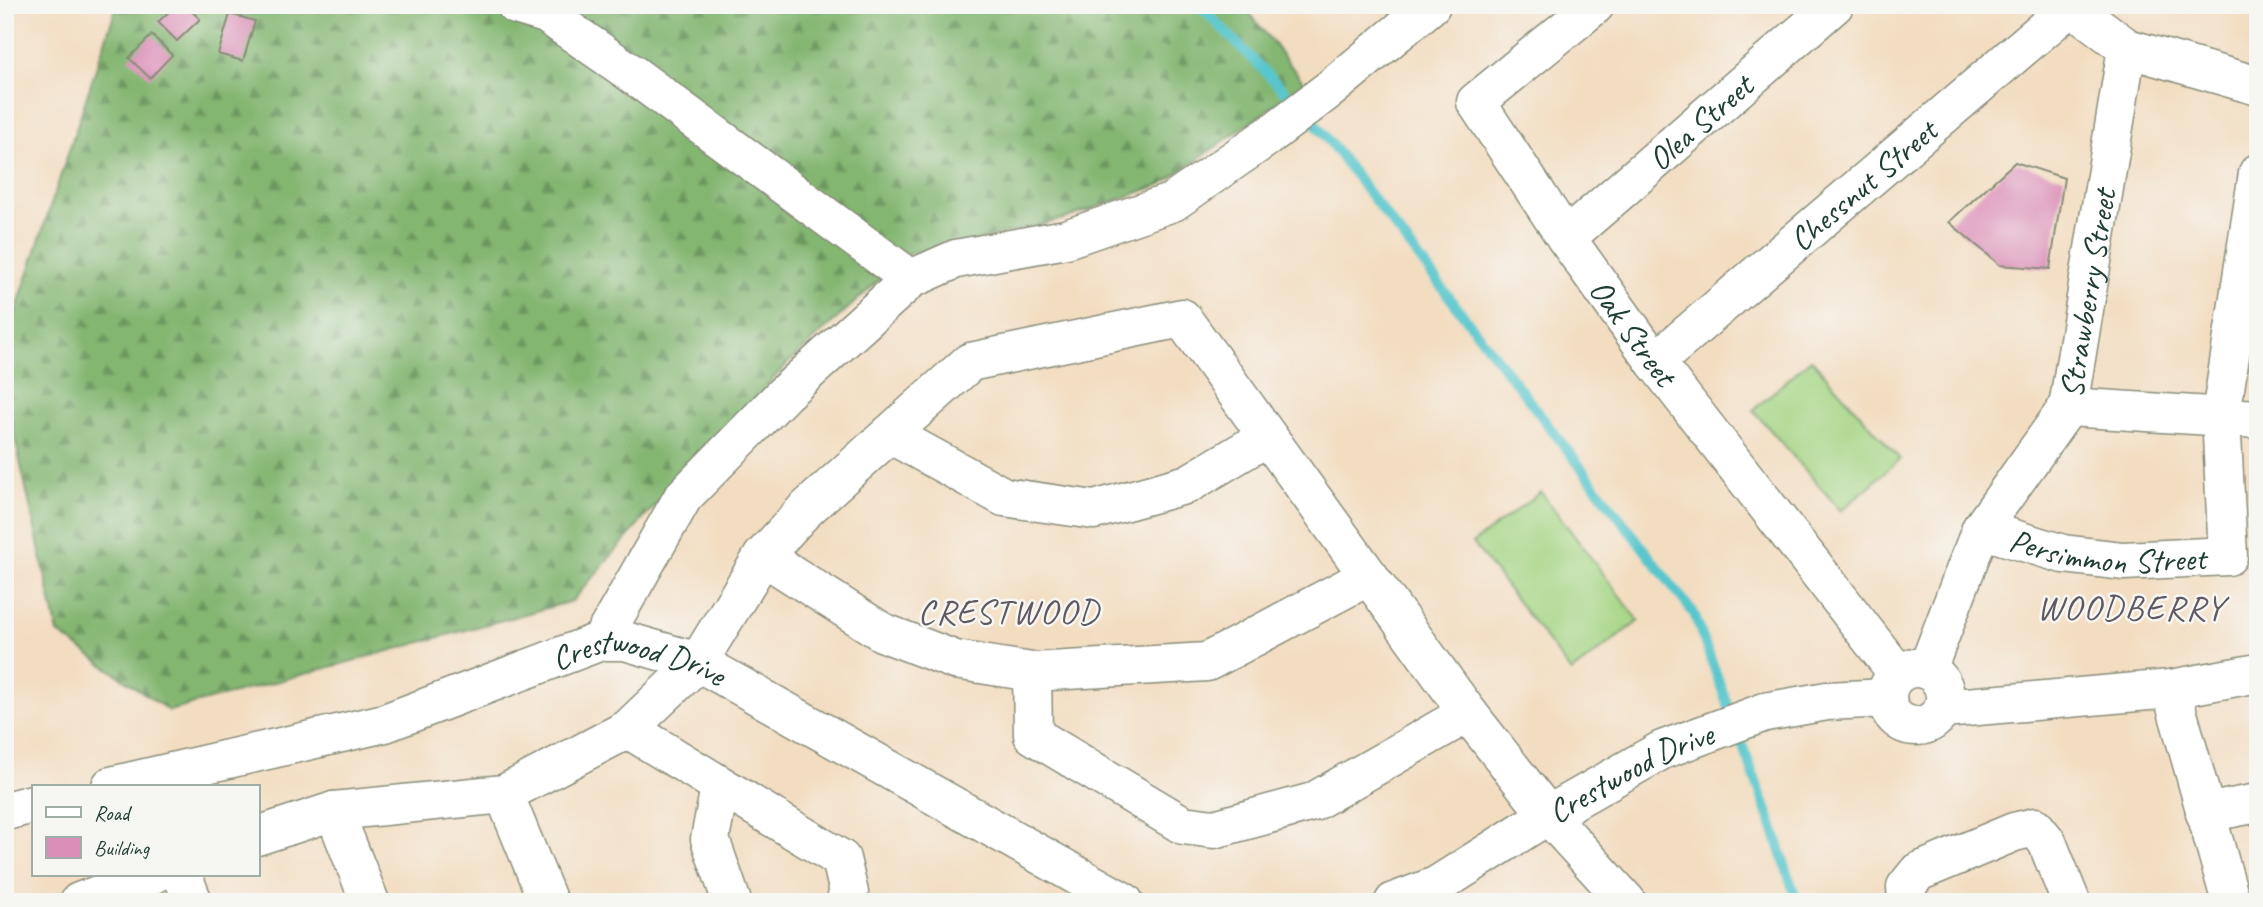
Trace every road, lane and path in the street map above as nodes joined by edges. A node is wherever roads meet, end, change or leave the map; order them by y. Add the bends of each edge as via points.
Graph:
1 (516, 5) edge
2 (1431, 5) edge
3 (1595, 5) edge
4 (1834, 5) edge
5 (2070, 6) edge
6 (2127, 48) junction
7 (2258, 86) edge
8 (2258, 173) edge
9 (1566, 237) junction
10 (911, 279) junction
11 (1655, 362) junction
12 (2068, 407) junction
13 (2239, 417) edge
14 (890, 434) junction
15 (1267, 437) junction
16 (1981, 528) junction
17 (763, 556) junction
18 (1369, 576) junction
19 (601, 641) junction
20 (698, 662) junction
21 (1032, 672) junction
22 (2258, 673) edge
23 (1904, 681) junction
24 (2171, 689) junction
25 (1943, 709) junction
26 (1468, 713) junction
27 (628, 729) junction
28 (115, 785) edge
29 (720, 787) junction
30 (503, 794) junction
31 (2258, 803) edge
32 (32, 804) edge
33 (5, 811) edge
34 (334, 811) junction
35 (2205, 813) junction
36 (1548, 815) junction
37 (259, 835) edge
38 (149, 876) edge
39 (183, 876) edge
40 (1624, 901) edge
41 (79, 902) edge
42 (193, 902) edge
43 (370, 902) edge
44 (548, 902) edge
45 (732, 902) edge
46 (845, 902) edge
47 (1124, 902) edge
48 (1394, 902) edge
49 (1907, 902) edge
50 (2071, 902) edge
51 (2231, 902) edge

1 - 10 street via 546,14
2 - 10 street via 1330,89 1173,202 1066,239 956,259
3 - 9 street, Oak Street via 1476,102
4 - 9 street, Olea Street
5 - 6 street
5 - 11 street, Chessnut Street
6 - 7 street
6 - 12 street, Strawberry Street
8 - 13 street, Persimmon Street
9 - 11 street, Oak Street
10 - 19 street via 785,393 683,497
11 - 23 street, Oak Street
12 - 13 street
12 - 16 street, Strawberry Street
13 - 16 street, Persimmon Street via 2228,556 2123,561 2063,554
14 - 15 street via 1004,496 1094,510 1188,484
14 - 15 street via 970,362 1182,318
14 - 17 street via 804,511
15 - 18 street
16 - 23 street, Strawberry Street
17 - 20 street
17 - 21 street via 881,632 955,660
18 - 21 street via 1207,662
18 - 26 street
19 - 20 street, Crestwood Drive via 625,641
19 - 28 street, Crestwood Drive via 385,723
20 - 27 street
20 - 47 street, Crestwood Drive
21 - 26 street via 1032,735 1183,825 1214,829 1313,802
22 - 24 street
23 - 25 street via 1939,679 1945,694
23 - 25 street via 1892,713 1903,723 1919,726 1933,721
23 - 36 street, Crestwood Drive via 1765,712 1662,750
24 - 25 street
24 - 35 street
26 - 36 street
27 - 29 street
27 - 30 street
29 - 45 street via 710,839
29 - 46 street via 841,859 849,893
30 - 34 street
30 - 44 street
31 - 35 street
32 - 33 street
34 - 37 street
34 - 43 street
35 - 51 street
36 - 40 street
36 - 48 street, Crestwood Drive via 1436,886
38 - 41 street
39 - 42 street
49 - 50 street via 1906,887 1918,872 2035,827

